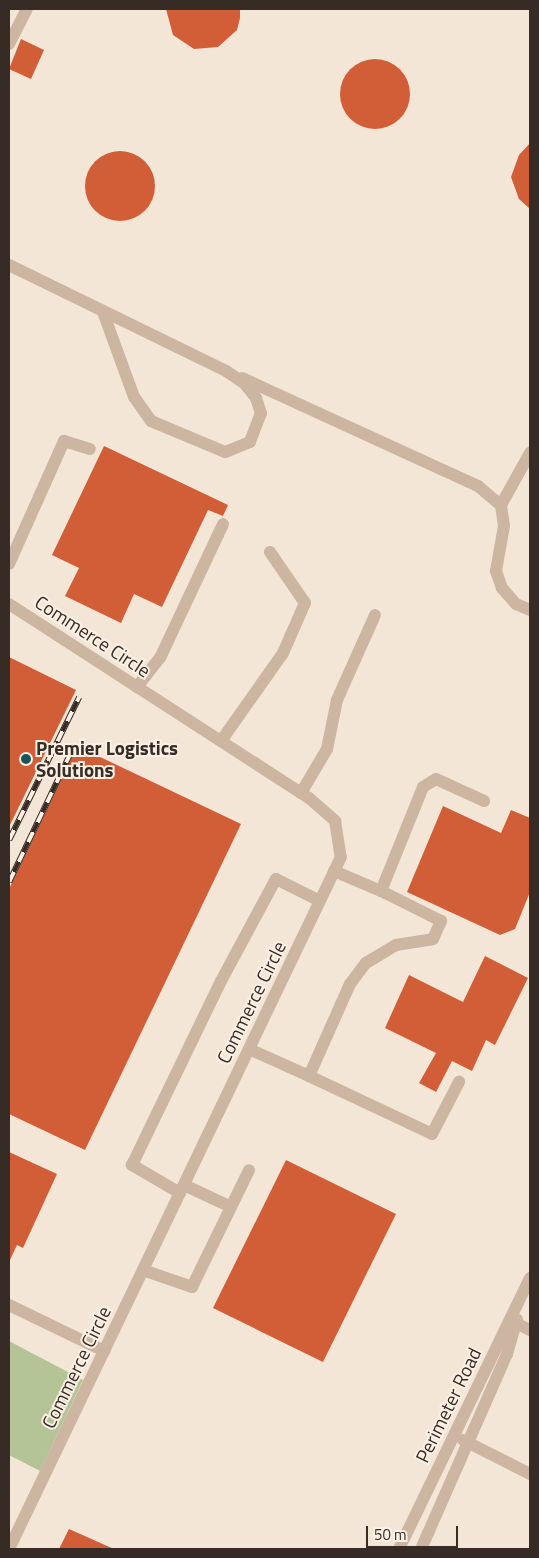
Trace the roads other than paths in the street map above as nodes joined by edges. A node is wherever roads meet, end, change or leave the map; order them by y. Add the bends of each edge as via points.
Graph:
1 (27, 9) edge
2 (9, 44) edge
3 (9, 265) edge
4 (103, 312) junction
5 (226, 371) junction
6 (90, 449) dead end
7 (530, 453) edge
8 (501, 505) junction
9 (222, 524) dead end
10 (270, 552) dead end
11 (9, 564) edge
12 (9, 604) edge
13 (530, 610) edge
14 (375, 616) dead end
15 (137, 687) junction
16 (221, 741) junction
17 (301, 793) junction
18 (484, 801) dead end
19 (334, 871) junction
20 (381, 891) junction
21 (320, 901) junction
22 (248, 1050) junction
23 (309, 1076) junction
24 (459, 1082) dead end
25 (249, 1170) dead end
26 (182, 1189) junction
27 (231, 1207) junction
28 (143, 1270) junction
29 (528, 1283) edge
30 (9, 1305) edge
31 (513, 1322) junction
32 (530, 1330) edge
33 (104, 1351) junction
34 (454, 1436) junction
35 (469, 1443) junction
36 (530, 1474) edge
37 (9, 1549) edge
38 (398, 1549) edge
39 (421, 1549) edge

1 - 2 street
3 - 4 street
4 - 5 street
4 - 5 street via 144,413 151,421 225,452 250,442 260,413 256,398
5 - 8 street via 478,486
6 - 11 street via 64,440
7 - 8 street
8 - 13 street via 504,526 496,570 502,588 516,604
9 - 15 street via 160,658
10 - 16 street via 305,603 283,653
12 - 15 street, Commerce Circle
14 - 17 street via 337,700 327,749
15 - 16 street, Commerce Circle
16 - 17 street, Commerce Circle
17 - 19 street, Commerce Circle via 335,821 341,857
18 - 20 street via 436,779 423,786
19 - 20 street
19 - 21 street, Commerce Circle
20 - 23 street via 441,921 433,939 396,945 366,963 350,984
21 - 22 street, Commerce Circle
21 - 26 street via 276,879 132,1165
22 - 23 street
22 - 26 street, Commerce Circle
23 - 24 street via 432,1134
25 - 27 street
26 - 27 street
26 - 28 street, Commerce Circle
27 - 28 street via 192,1287
28 - 33 street, Commerce Circle
29 - 31 street
30 - 33 street
31 - 32 street
31 - 34 street, Perimeter Road
31 - 35 street via 507,1354
33 - 37 street, Commerce Circle
34 - 35 street
34 - 38 street, Perimeter Road
35 - 36 street
35 - 39 street

